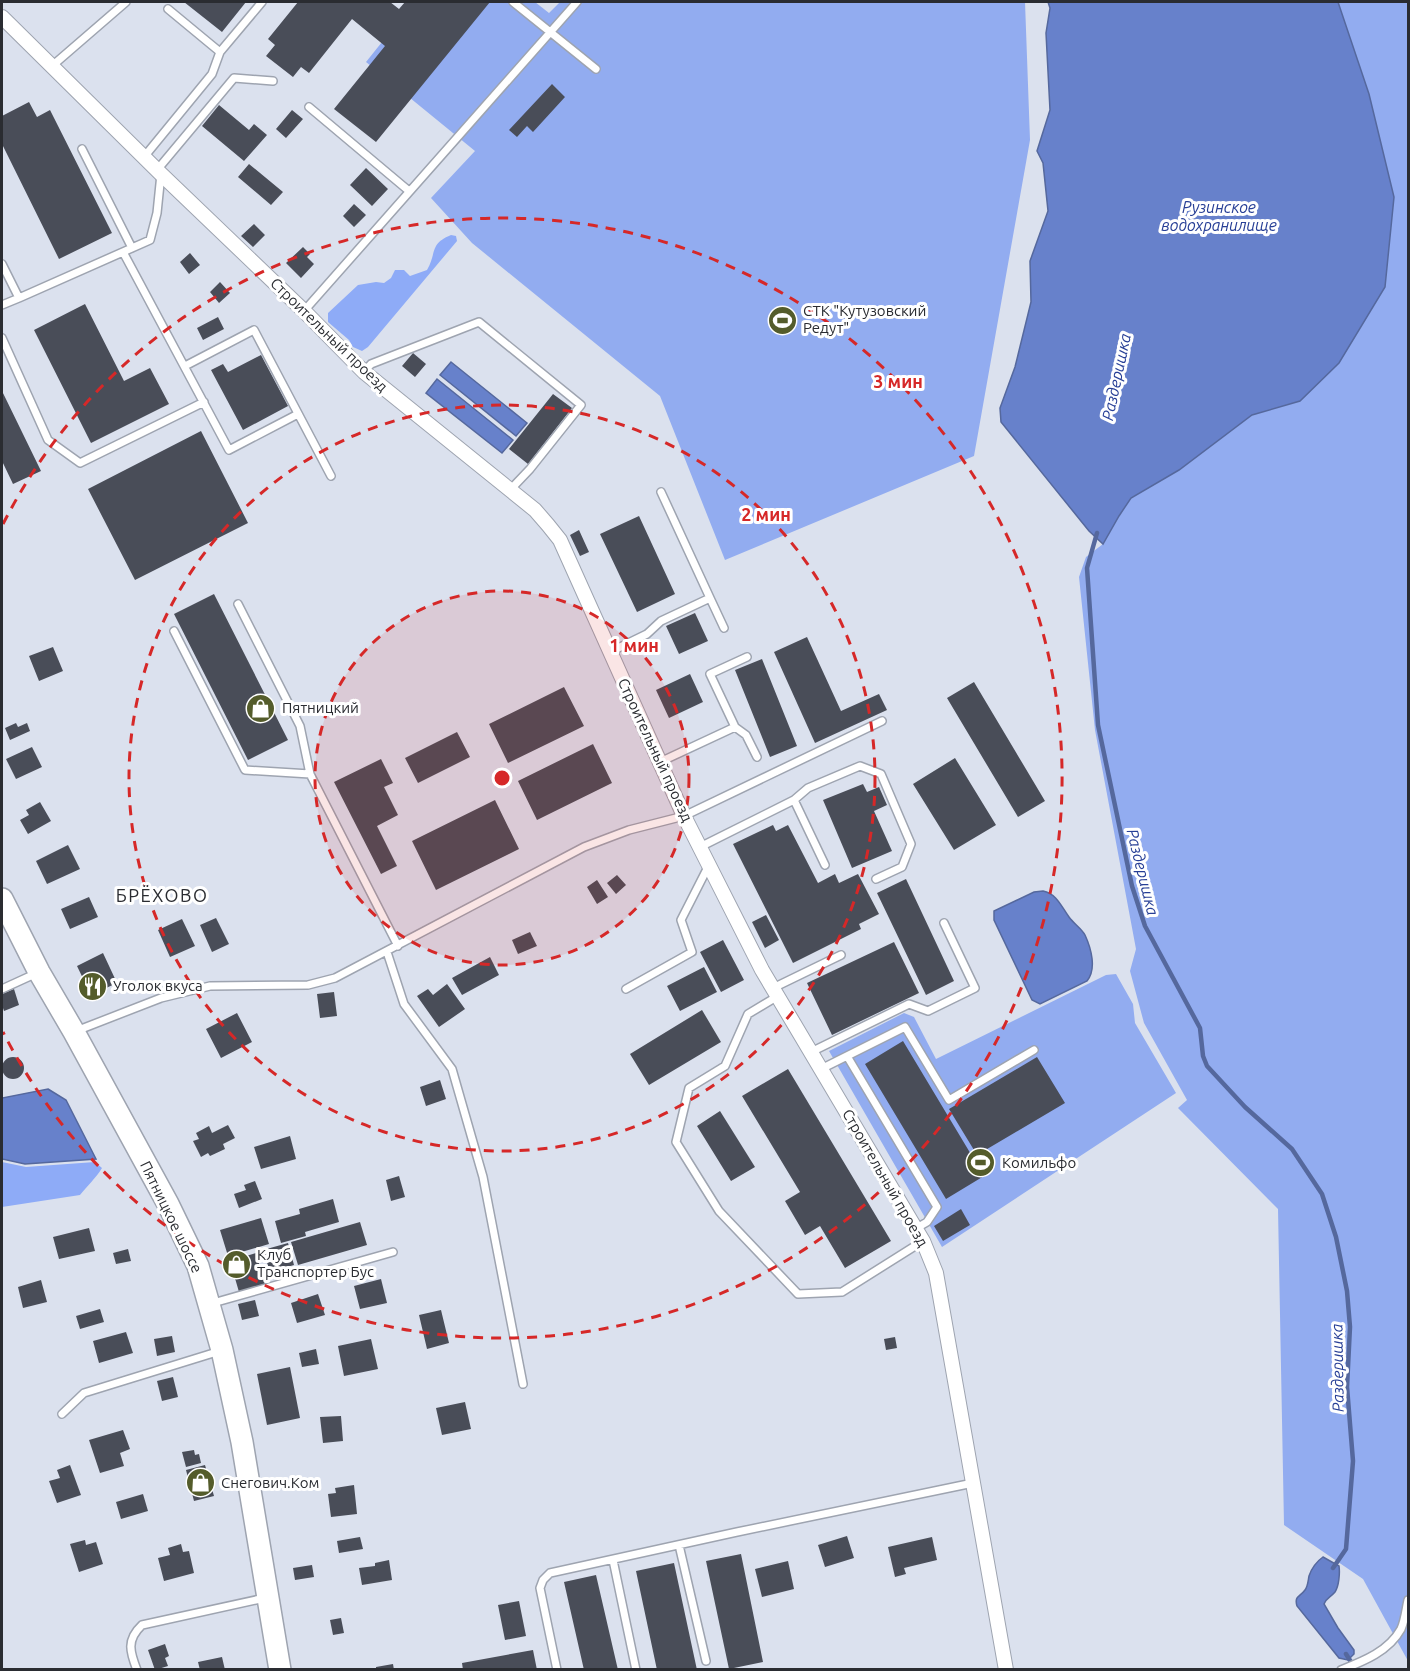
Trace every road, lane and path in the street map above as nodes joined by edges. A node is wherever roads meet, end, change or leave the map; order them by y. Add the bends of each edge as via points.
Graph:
1 (126, 2) edge
2 (262, 2) edge
3 (513, 2) edge
4 (577, 2) edge
5 (168, 9) dead end
6 (2, 18) edge
7 (549, 32) junction
8 (220, 52) junction
9 (52, 66) junction
10 (596, 69) dead end
11 (273, 81) dead end
12 (309, 107) dead end
13 (82, 149) dead end
14 (144, 157) junction
15 (159, 172) junction
16 (409, 191) junction
17 (132, 248) junction
18 (123, 252) junction
19 (2, 264) edge
20 (19, 298) junction
21 (2, 305) edge
22 (304, 311) junction
23 (2, 338) edge
24 (185, 366) junction
25 (364, 372) junction
26 (204, 402) junction
27 (298, 414) junction
28 (331, 476) dead end
29 (510, 490) junction
30 (661, 492) dead end
31 (710, 598) junction
32 (238, 604) dead end
33 (724, 628) dead end
34 (174, 631) dead end
35 (610, 652) junction
36 (747, 657) dead end
37 (882, 721) dead end
38 (735, 727) junction
39 (757, 758) dead end
40 (660, 762) junction
41 (310, 774) junction
42 (794, 800) junction
43 (684, 816) junction
44 (700, 847) junction
45 (709, 865) junction
46 (825, 865) dead end
47 (876, 879) dead end
48 (2, 899) edge
49 (944, 923) dead end
50 (398, 946) junction
51 (387, 952) junction
52 (841, 955) dead end
53 (39, 972) junction
54 (2, 989) edge
55 (626, 989) dead end
56 (775, 992) junction
57 (74, 1032) junction
58 (1034, 1050) dead end
59 (811, 1052) junction
60 (847, 1056) junction
61 (821, 1069) junction
62 (919, 1235) junction
63 (393, 1252) dead end
64 (210, 1304) junction
65 (222, 1350) junction
66 (523, 1384) dead end
67 (62, 1414) dead end
68 (973, 1483) junction
69 (679, 1545) junction
70 (613, 1560) junction
71 (268, 1598) junction
72 (1408, 1600) edge
73 (706, 1661) dead end
74 (137, 1670) edge
75 (280, 1670) edge
76 (557, 1670) edge
77 (636, 1670) edge
78 (1006, 1670) edge
79 (1341, 1670) edge

1 - 9 lane
2 - 8 lane
3 - 7 lane
4 - 7 lane
5 - 8 lane
6 - 9 street, Строительный проезд
7 - 10 lane
7 - 16 lane
8 - 14 lane via 212,74
9 - 14 street, Строительный проезд
11 - 15 lane via 234,78
12 - 16 lane
13 - 17 lane
14 - 15 street, Строительный проезд
15 - 17 lane via 157,213 150,240
15 - 22 street, Строительный проезд
16 - 22 lane
17 - 18 lane
18 - 20 lane
18 - 24 lane
19 - 20 lane
20 - 21 lane
22 - 25 street, Строительный проезд
23 - 26 lane via 48,440 80,463
24 - 26 lane
24 - 27 lane via 254,330
25 - 29 street, Строительный проезд
25 - 29 lane via 371,364 479,322 581,405
26 - 27 lane via 229,450
27 - 28 lane
29 - 35 street, Строительный проезд via 535,510 560,540
30 - 31 lane
31 - 33 lane
31 - 35 lane via 661,621 647,634
32 - 41 lane via 300,726
34 - 41 lane via 245,770
35 - 40 street, Строительный проезд
36 - 38 lane via 710,674
37 - 43 lane
38 - 39 lane via 746,735
38 - 40 lane
40 - 43 street, Строительный проезд
41 - 50 lane
42 - 44 lane
42 - 46 lane
42 - 47 lane via 808,788 860,766 881,774 910,844 902,867
43 - 44 street, Строительный проезд
43 - 50 lane via 584,847
44 - 45 street, Строительный проезд
45 - 55 lane via 681,920 692,952
45 - 56 street, Строительный проезд
48 - 53 main road, Пятницкое шоссе
49 - 59 lane via 975,988 928,1011 909,1004
50 - 51 lane
51 - 57 lane via 335,978 308,985 210,986 161,998
51 - 66 lane via 404,1004 452,1069 483,1178
52 - 56 lane
53 - 54 lane
53 - 57 main road, Пятницкое шоссе
56 - 59 street, Строительный проезд
56 - 62 lane via 748,1014 724,1066 689,1088 675,1142 719,1211 798,1294 842,1292
57 - 64 main road, Пятницкое шоссе via 168,1204 198,1266
58 - 60 lane via 949,1101 905,1027
59 - 61 street, Строительный проезд
60 - 61 lane
60 - 62 lane via 937,1207
61 - 62 street, Строительный проезд
62 - 68 street, Строительный проезд via 936,1273
63 - 64 lane
64 - 65 main road, Пятницкое шоссе
65 - 67 lane via 84,1393
65 - 71 main road, Пятницкое шоссе
68 - 69 lane
68 - 78 street, Строительный проезд
69 - 70 lane
69 - 73 lane
70 - 76 lane via 550,1573 543,1580 540,1588
70 - 77 lane
71 - 74 lane via 142,1625 131,1642
71 - 75 main road, Пятницкое шоссе
72 - 79 lane via 1401,1629 1386,1646

